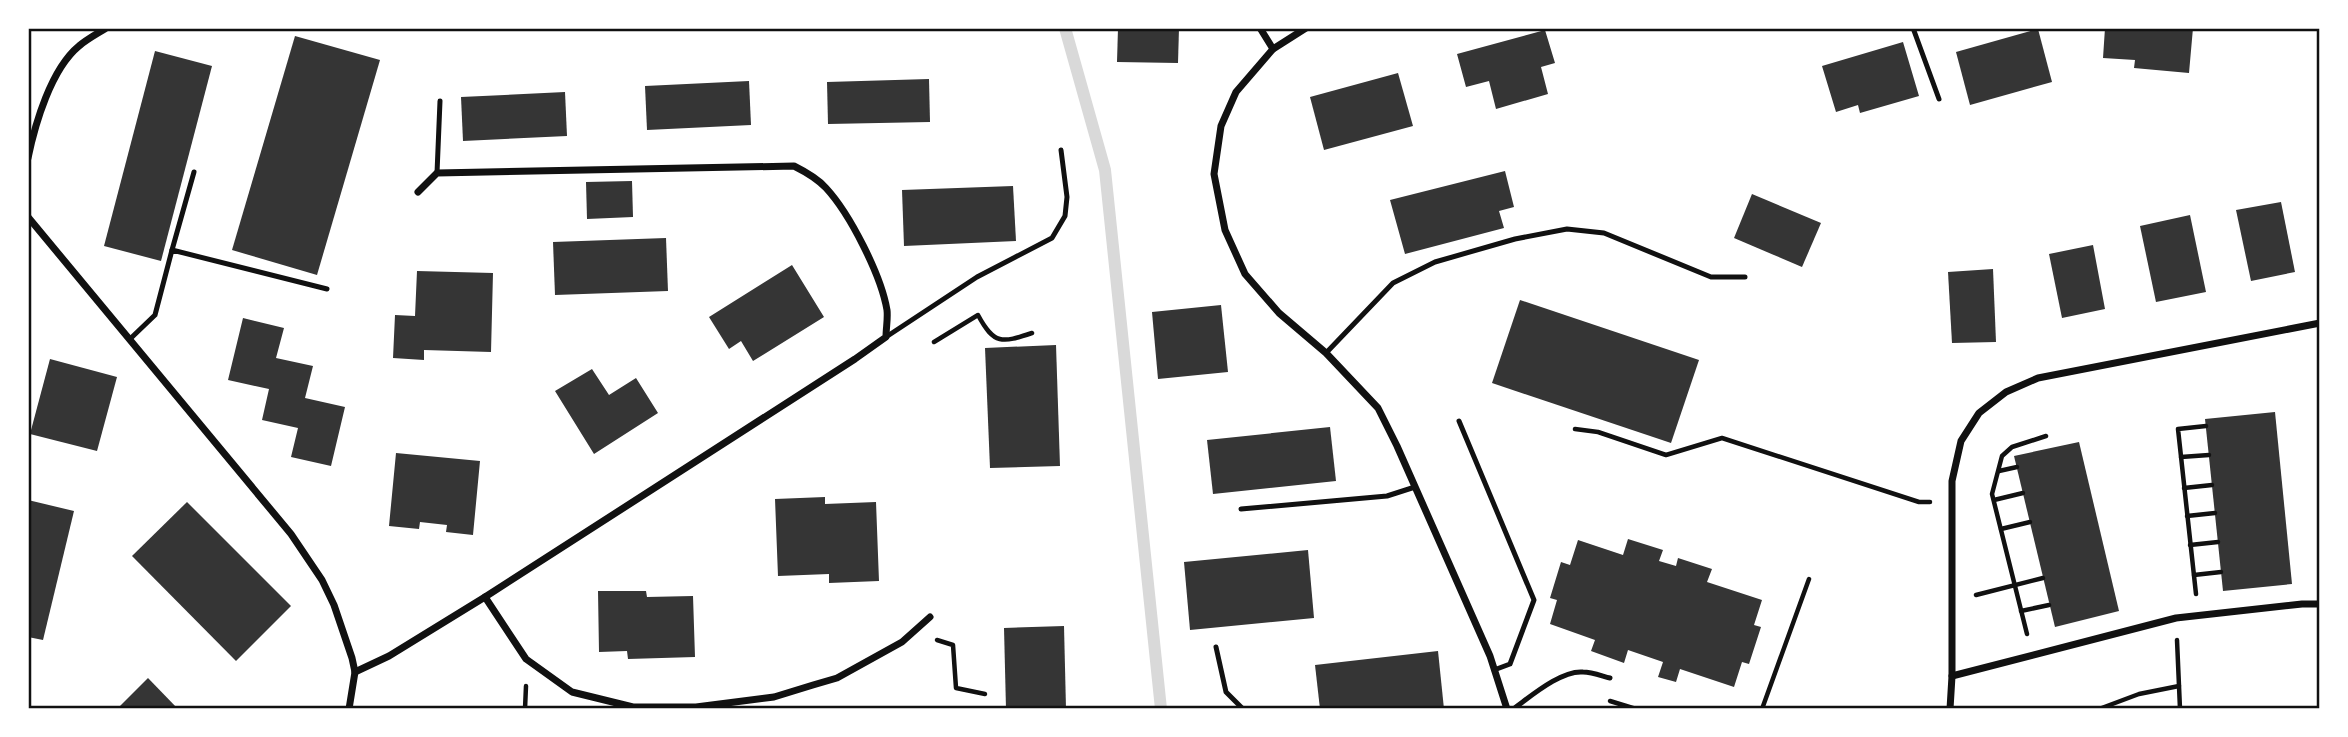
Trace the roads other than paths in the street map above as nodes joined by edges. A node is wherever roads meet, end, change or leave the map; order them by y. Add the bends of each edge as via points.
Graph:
1 (106, 28) edge
2 (1260, 28) edge
3 (1306, 28) edge
4 (1913, 28) edge
5 (1273, 49) junction
6 (1939, 99) dead end
7 (440, 101) dead end
8 (1061, 150) dead end
9 (28, 159) edge
10 (194, 172) dead end
11 (437, 173) junction
12 (418, 192) dead end
13 (28, 217) edge
14 (172, 250) junction
15 (1745, 277) dead end
16 (327, 289) dead end
17 (2320, 323) edge
18 (886, 337) junction
19 (130, 340) junction
20 (1326, 353) junction
21 (1459, 421) dead end
22 (1415, 487) junction
23 (1241, 509) dead end
24 (485, 597) junction
25 (2320, 604) edge
26 (930, 617) dead end
27 (1216, 647) dead end
28 (1494, 670) junction
29 (355, 672) junction
30 (1952, 676) junction
31 (1610, 678) dead end
32 (349, 709) edge
33 (1243, 709) edge
34 (1507, 709) edge
35 (1513, 709) edge
36 (1950, 709) edge

1 - 9 street via 77,47 54,78
2 - 5 street
3 - 5 street
4 - 6 lane
5 - 20 street via 1236,92 1221,126 1214,174 1225,230 1245,274 1279,313
7 - 11 lane
8 - 18 lane via 1067,197 1065,216 1052,238 977,277
10 - 14 lane
11 - 12 street
11 - 18 street via 794,166 825,187 863,248 884,295
13 - 19 street
14 - 16 lane
14 - 19 lane via 155,315
15 - 20 lane via 1712,276 1604,233 1567,229 1434,262 1393,283
17 - 30 street via 2038,379 2006,392 1979,412 1961,441 1952,481
18 - 24 street
19 - 29 street via 291,534 328,593
20 - 22 street via 1378,408
21 - 28 lane via 1534,600 1510,664
22 - 23 lane via 1387,496
22 - 28 street
24 - 26 street via 526,659 572,692 632,707 696,707 774,697 837,678 902,642
24 - 29 street
25 - 30 street via 2176,618
27 - 33 lane via 1226,692
28 - 34 street
29 - 32 street
30 - 36 street
31 - 35 lane via 1581,671 1566,675

